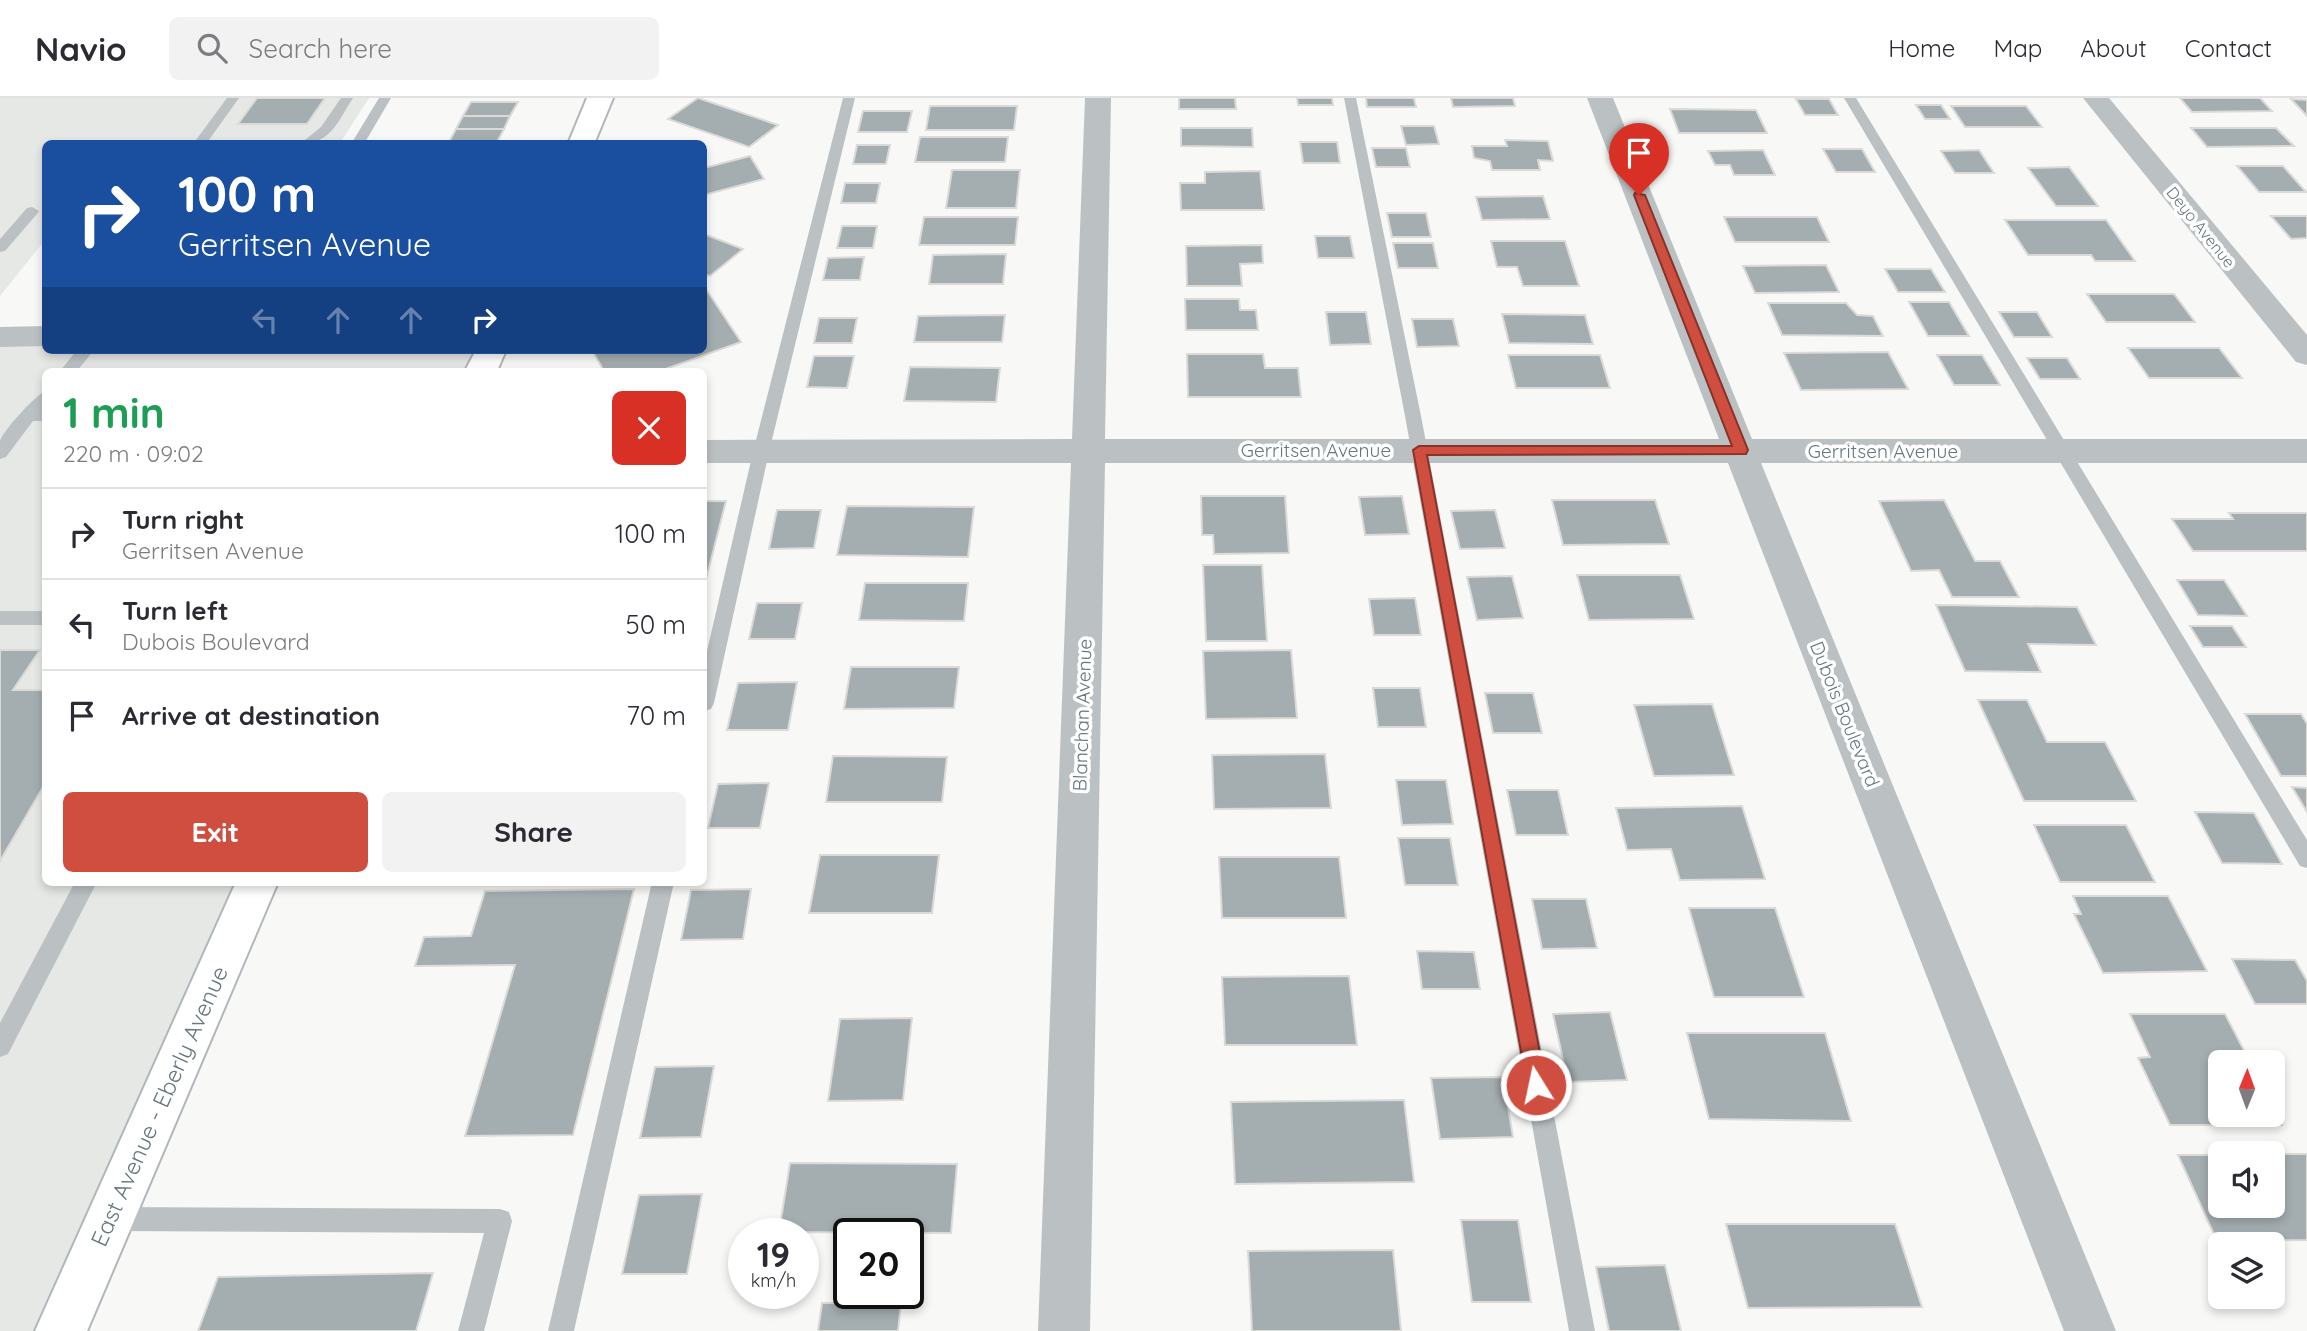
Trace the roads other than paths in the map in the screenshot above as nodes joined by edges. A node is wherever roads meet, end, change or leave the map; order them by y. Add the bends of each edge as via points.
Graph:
1 (233, 98) edge
2 (347, 98) edge
3 (385, 98) edge
4 (600, 98) edge
5 (849, 98) edge
6 (1098, 98) edge
7 (1350, 98) edge
8 (1600, 98) edge
9 (1850, 98) edge
10 (2096, 98) edge
11 (203, 140) edge
12 (312, 140) edge
13 (359, 140) edge
14 (583, 140) edge
15 (32, 211) dead end
16 (0, 248) edge
17 (42, 336) edge
18 (0, 337) edge
19 (83, 354) edge
20 (2307, 355) edge
21 (71, 368) edge
22 (37, 416) edge
23 (1089, 450) junction
24 (1419, 450) junction
25 (1741, 450) junction
26 (2063, 451) junction
27 (2307, 451) edge
28 (707, 452) edge
29 (761, 452) junction
30 (0, 453) edge
31 (0, 618) edge
32 (42, 618) edge
33 (707, 690) edge
34 (2307, 859) edge
35 (84, 886) edge
36 (255, 886) edge
37 (662, 886) edge
38 (0, 1046) edge
39 (110, 1219) junction
40 (61, 1331) edge
41 (471, 1331) edge
42 (561, 1331) edge
43 (1063, 1331) edge
44 (1582, 1331) edge
45 (2090, 1331) edge

1 - 11 lane
2 - 12 lane via 326,130
3 - 13 lane
4 - 14 main road
5 - 29 lane
6 - 23 street, Blanchan Avenue
7 - 24 lane
8 - 25 street, Dubois Boulevard
9 - 26 lane
10 - 20 street, Deyo Avenue
15 - 16 lane
17 - 18 street
19 - 21 lane
22 - 30 lane
23 - 24 street, Gerritsen Avenue
23 - 29 street, Gerritsen Avenue
23 - 43 street, Blanchan Avenue
24 - 25 street, Gerritsen Avenue
24 - 44 lane
25 - 26 street, Gerritsen Avenue
25 - 45 street, Dubois Boulevard
26 - 27 street, Gerritsen Avenue
26 - 34 lane
28 - 29 street, Gerritsen Avenue
29 - 33 lane
31 - 32 lane
35 - 38 lane
36 - 39 main road, East Avenue - Eberly Avenue
37 - 42 lane
39 - 40 main road, East Avenue - Eberly Avenue
39 - 41 lane via 500,1220

